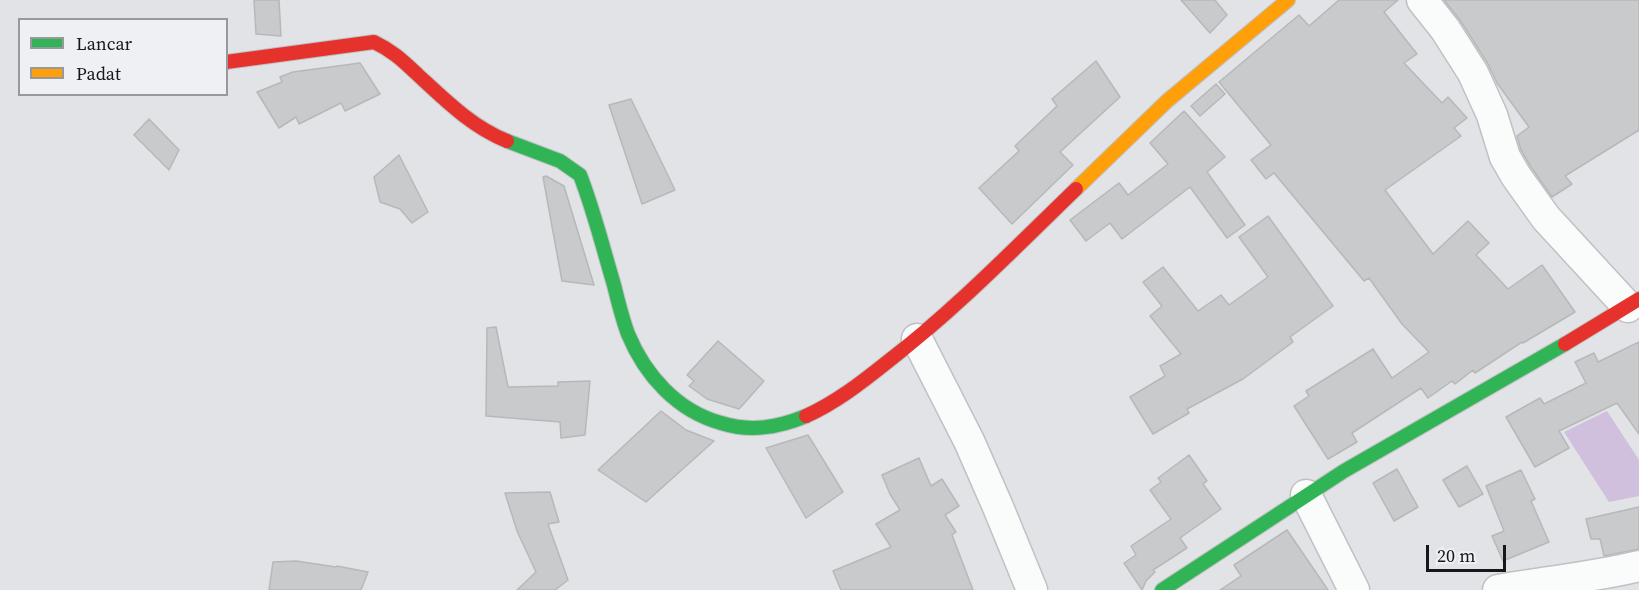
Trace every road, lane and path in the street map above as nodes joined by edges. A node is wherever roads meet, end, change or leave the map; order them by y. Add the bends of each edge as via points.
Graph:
1 (1288, 0) edge
2 (1422, 0) edge
3 (228, 62) edge
4 (1633, 303) edge
5 (917, 339) junction
6 (1306, 495) junction
7 (1639, 566) edge
8 (1032, 590) edge
9 (1162, 590) edge
10 (1354, 590) edge
11 (1498, 590) edge

1 - 5 street via 1167,101
2 - 4 street via 1473,73 1505,158 1521,183 1546,218
3 - 5 street via 374,42 390,50 462,115 503,139 572,168 585,188 635,352 657,383 696,415 735,428 762,429 790,423 819,412 855,389
4 - 6 street
5 - 8 street via 969,441
6 - 9 street
6 - 10 street
7 - 11 street

